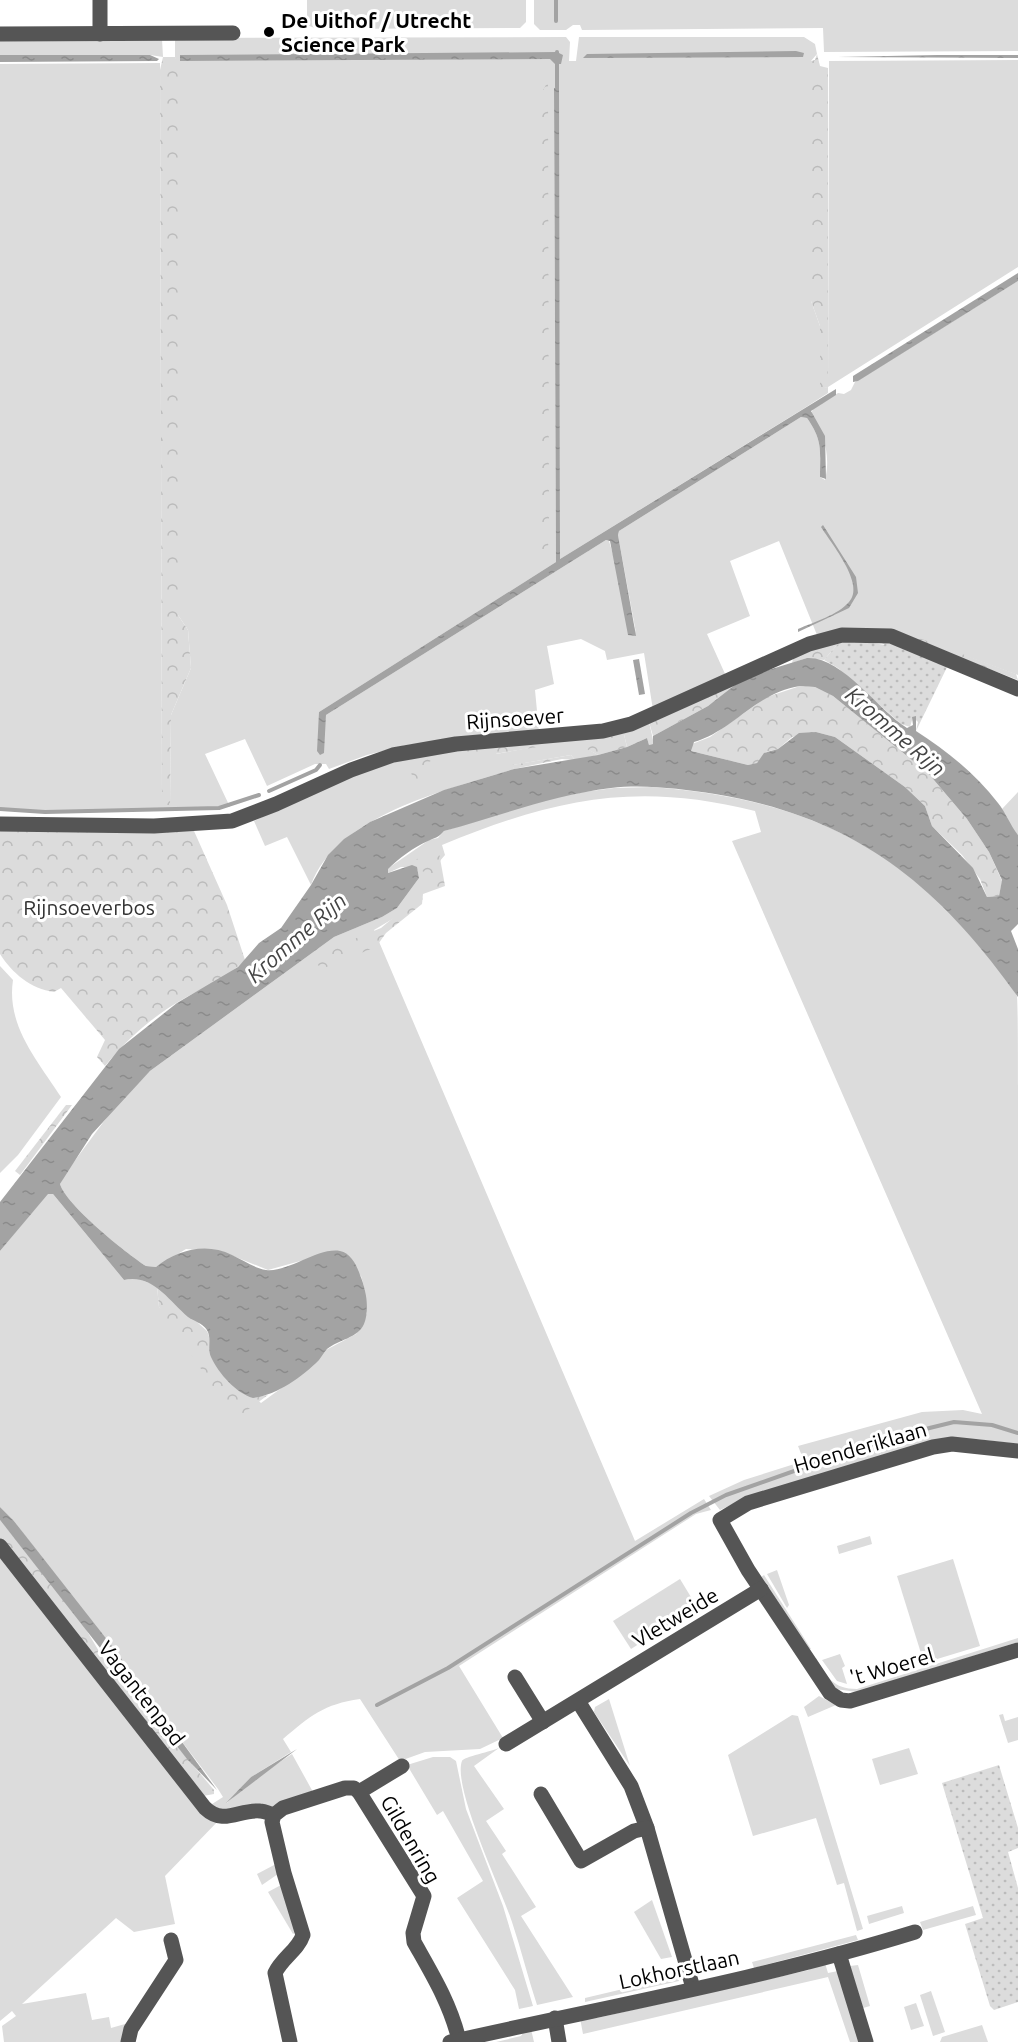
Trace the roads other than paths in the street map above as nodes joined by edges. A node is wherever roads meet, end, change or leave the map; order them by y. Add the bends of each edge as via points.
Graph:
1 (100, 0) edge
2 (233, 33) dead end
3 (0, 34) edge
4 (100, 34) junction
5 (1018, 689) edge
6 (0, 824) edge
7 (1018, 1451) edge
8 (0, 1546) edge
9 (761, 1589) junction
10 (1018, 1650) edge
11 (515, 1677) dead end
12 (578, 1701) junction
13 (543, 1722) junction
14 (506, 1744) dead end
15 (402, 1766) dead end
16 (359, 1792) junction
17 (540, 1794) dead end
18 (274, 1815) junction
19 (647, 1828) junction
20 (915, 1932) dead end
21 (171, 1940) dead end
22 (839, 1954) junction
23 (693, 1988) junction
24 (555, 2018) junction
25 (454, 2041) edge
26 (128, 2042) edge
27 (290, 2042) edge
28 (559, 2042) edge
29 (867, 2042) edge

1 - 4 street
2 - 4 street
3 - 4 street
5 - 6 street, Rijnsoever via 891,636 842,634 809,644 631,724 577,735 456,744 393,755 232,821
7 - 9 street, Hoenderiklaan via 952,1444 933,1447 748,1503 720,1520
8 - 18 street, Vagantenpad via 212,1815 224,1818 259,1811
9 - 10 street, 't Woerel via 830,1693 841,1700 850,1701
9 - 12 street, Vletweide
11 - 13 street
12 - 13 street, Vletweide
12 - 19 street via 631,1786
13 - 14 street, Vletweide
15 - 16 street, Gildenring
16 - 18 street, Gildenring via 345,1788 283,1808
16 - 25 street, Gildenring via 424,1896 414,1942 453,2018
17 - 19 street via 580,1861 634,1831
18 - 27 street via 272,1822 284,1873 303,1935 275,1973
19 - 23 street
20 - 22 street, Lokhorstlaan
21 - 26 street via 176,1960 131,2029
22 - 23 street, Lokhorstlaan
22 - 29 street
23 - 24 street, Lokhorstlaan
24 - 25 street, Lokhorstlaan
24 - 28 street

